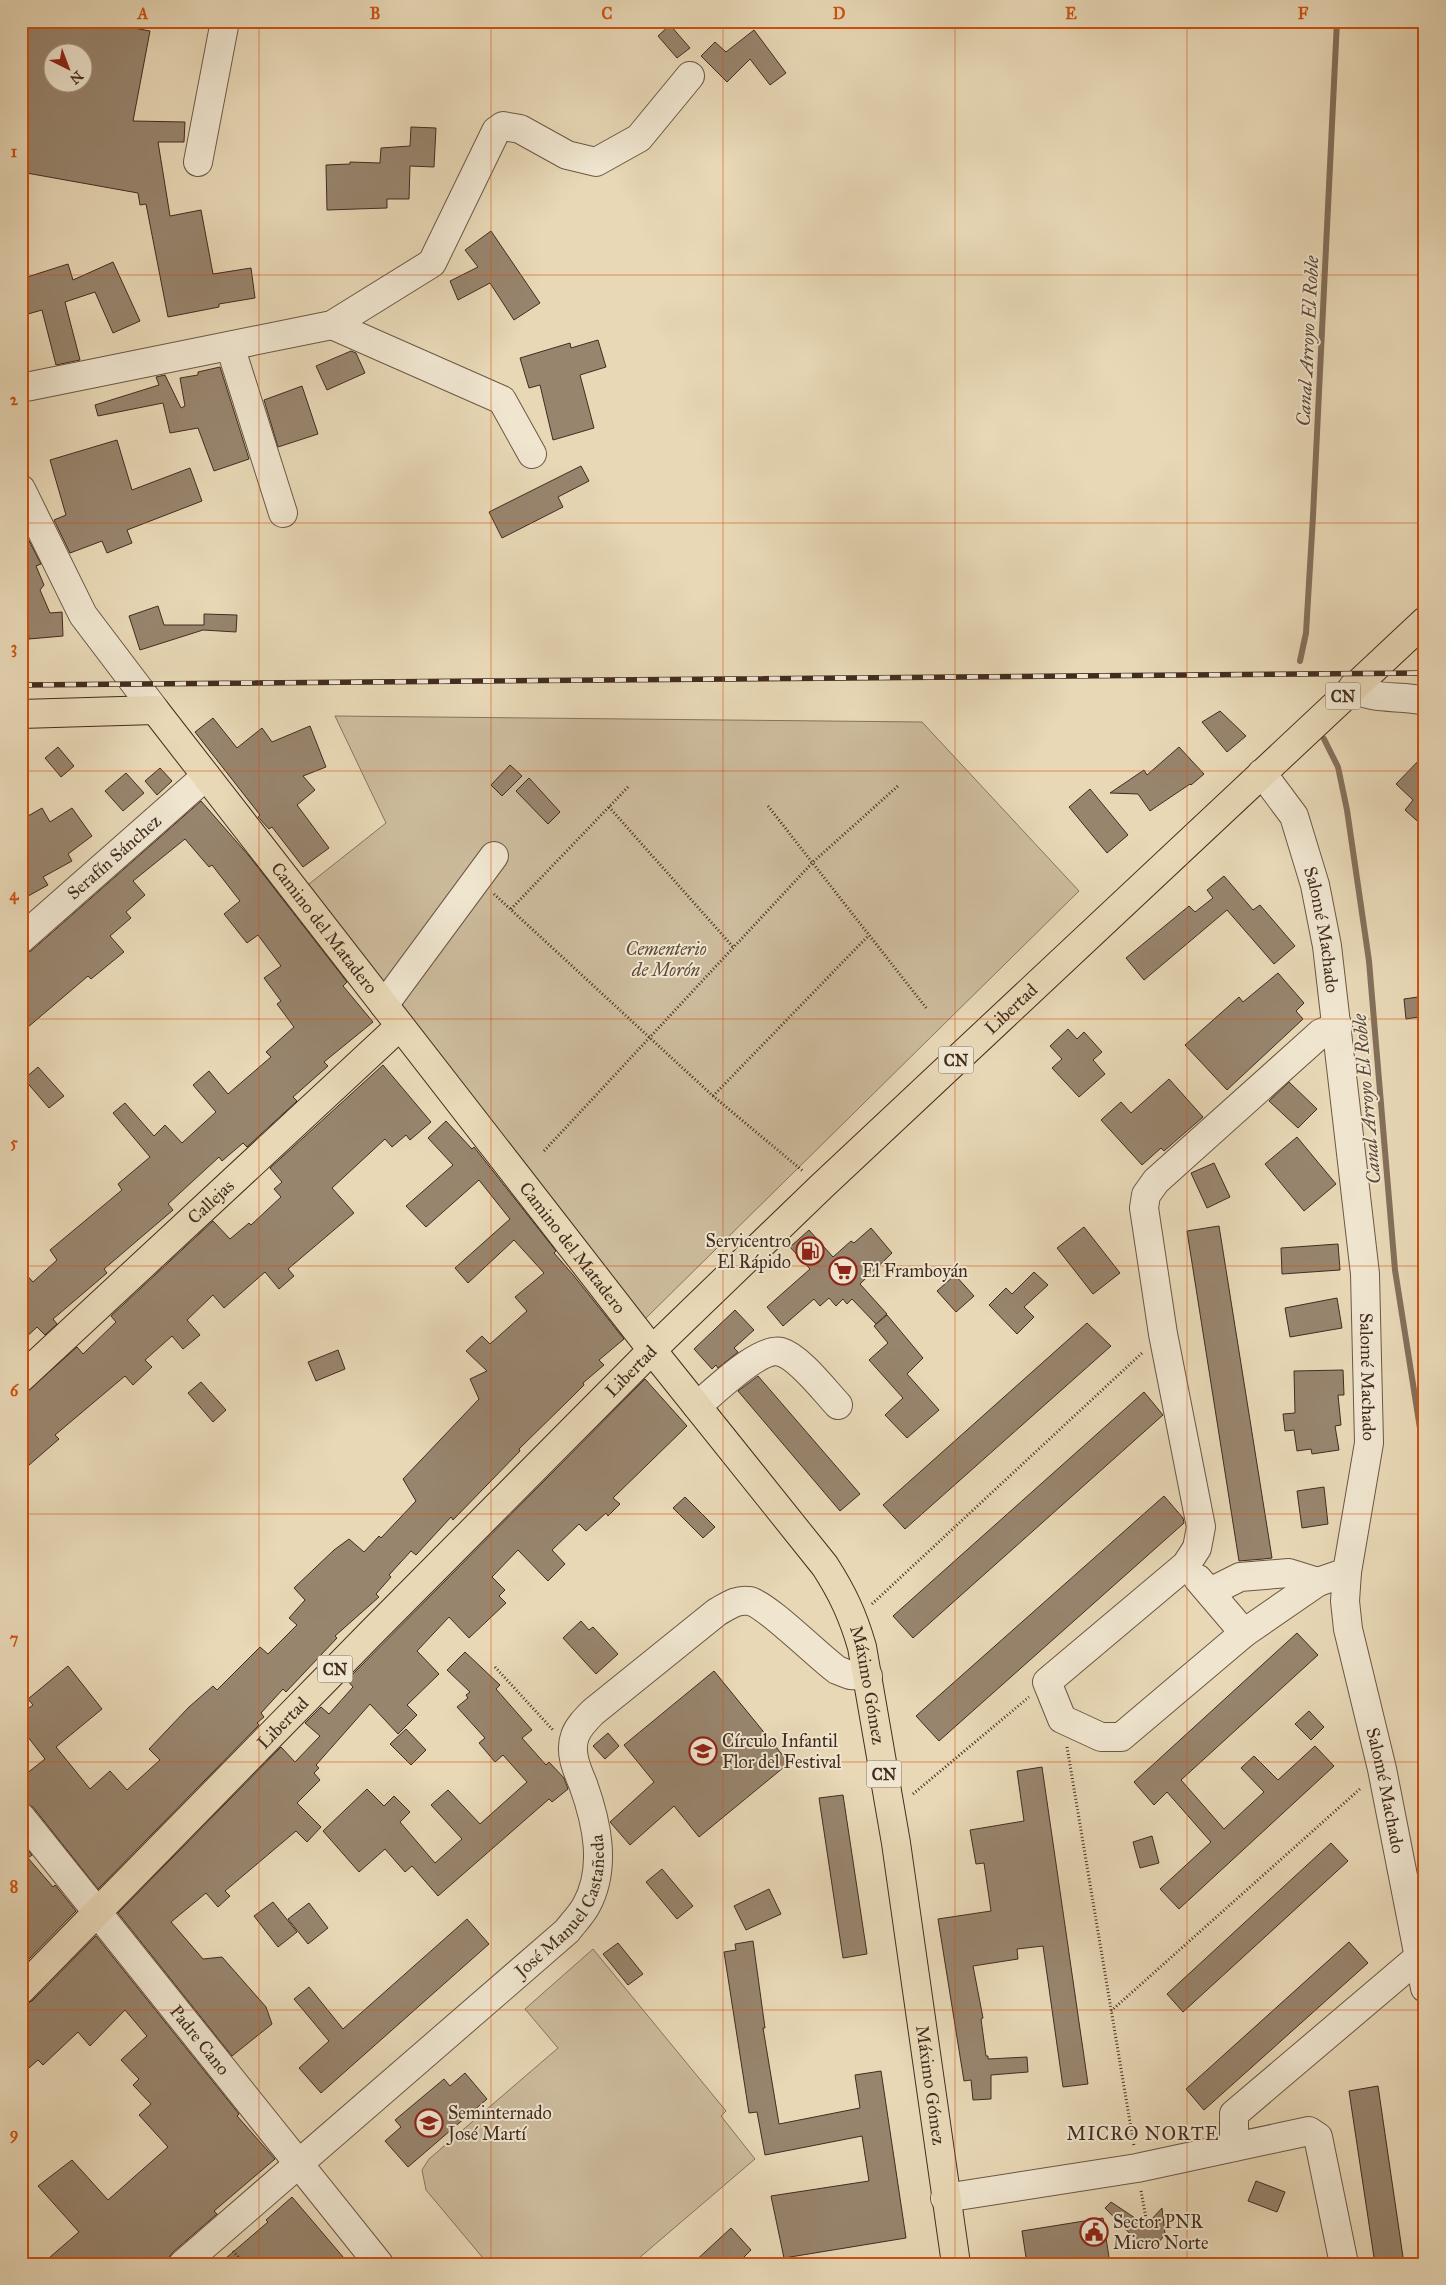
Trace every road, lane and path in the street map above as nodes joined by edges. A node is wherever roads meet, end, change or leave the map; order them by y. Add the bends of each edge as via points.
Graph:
1 (225, 21) edge
2 (690, 76) dead end
3 (198, 162) dead end
4 (332, 325) junction
5 (230, 346) junction
6 (21, 388) edge
7 (532, 454) dead end
8 (21, 489) edge
9 (283, 513) dead end
10 (1425, 621) edge
11 (1353, 687) junction
12 (1425, 700) edge
13 (155, 710) junction
14 (21, 714) edge
15 (1262, 773) junction
16 (206, 776) junction
17 (899, 785) dead end
18 (629, 786) dead end
19 (768, 806) dead end
20 (609, 807) junction
21 (494, 856) dead end
22 (813, 862) junction
23 (477, 878) junction
24 (511, 910) junction
25 (869, 935) junction
26 (21, 939) edge
27 (734, 948) junction
28 (384, 1005) junction
29 (927, 1009) dead end
30 (400, 1026) junction
31 (1338, 1026) junction
32 (650, 1038) junction
33 (713, 1096) junction
34 (544, 1151) dead end
35 (822, 1186) junction
36 (1163, 1334) junction
37 (652, 1350) junction
38 (21, 1378) edge
39 (838, 1405) dead end
40 (697, 1406) junction
41 (1186, 1564) junction
42 (1347, 1572) junction
43 (1318, 1582) junction
44 (1210, 1592) junction
45 (853, 1616) junction
46 (1244, 1633) junction
47 (495, 1667) dead end
48 (868, 1676) junction
49 (1047, 1682) junction
50 (1062, 1719) junction
51 (574, 1737) junction
52 (1382, 1769) junction
53 (890, 1813) junction
54 (21, 1817) edge
55 (97, 1911) junction
56 (1418, 1957) junction
57 (1425, 1988) edge
58 (21, 1990) edge
59 (1111, 2011) junction
60 (1234, 2147) junction
61 (299, 2163) junction
62 (1138, 2168) junction
63 (945, 2198) junction
64 (1146, 2218) dead end
65 (183, 2264) edge
66 (380, 2264) edge
67 (956, 2264) edge
68 (1344, 2264) edge

1 - 3 street
2 - 4 street via 639,138 596,162 567,155 520,129 503,126 496,131 432,263
4 - 5 street
4 - 7 street via 502,400
5 - 6 street
5 - 9 street
8 - 13 street, Camino del Matadero via 83,615
10 - 11 main road, CN
11 - 12 street via 1372,697 1392,695
11 - 15 main road, CN
13 - 14 main road
13 - 16 main road, Camino del Matadero
15 - 31 street, Salomé Machado via 1294,816 1315,885
15 - 35 main road, Libertad / CN
16 - 26 street, Serafín Sánchez
16 - 28 main road, Camino del Matadero
17 - 22 path
18 - 20 path
19 - 22 path
20 - 24 path
20 - 27 path
21 - 23 street
22 - 25 path
22 - 27 path
23 - 24 path
23 - 28 street
24 - 32 path
25 - 29 path
25 - 33 path
27 - 32 path
28 - 30 main road, Camino del Matadero
30 - 37 main road, Camino del Matadero
30 - 38 main road, Callejas
31 - 36 street via 1320,1033 1156,1181 1146,1195 1144,1208
31 - 42 street, Salomé Machado via 1365,1274 1369,1443
32 - 33 path
32 - 34 path
33 - 35 path
35 - 37 main road, Libertad / CN
36 - 41 street via 1201,1527 1197,1548
36 - 45 path via 871,1605
37 - 40 main road, Máximo Gómez / CN
37 - 55 main road, Libertad / CN
39 - 40 street via 790,1357 779,1352 766,1354 737,1373
40 - 45 main road, Máximo Gómez / CN via 825,1566
41 - 44 street
41 - 49 street
42 - 43 street
42 - 52 street, Salomé Machado via 1348,1629
43 - 44 street via 1289,1573 1240,1577
43 - 46 street
44 - 46 street
45 - 48 main road, Máximo Gómez / CN
46 - 50 street via 1121,1737 1100,1737
47 - 51 path via 554,1731
48 - 51 street via 837,1670 751,1601 736,1601 717,1612 593,1712
48 - 53 main road, Máximo Gómez / CN
49 - 50 street
49 - 53 path
50 - 59 path
51 - 61 street, José Manuel Castañeda via 575,1764 592,1809 597,1836 596,1882 586,1908 567,1931
52 - 56 street, Salomé Machado
52 - 59 path
53 - 63 main road, Máximo Gómez / CN
54 - 55 street, Padre Cano
55 - 58 main road, Libertad / CN
55 - 61 street, Padre Cano
56 - 57 street, Salomé Machado
56 - 60 street via 1234,2114
59 - 62 path
60 - 62 street
60 - 68 street via 1309,2131 1318,2137
61 - 65 street, José Manuel Castañeda
61 - 66 street, Padre Cano
62 - 63 street
62 - 64 path
63 - 67 main road, Máximo Gómez / CN

